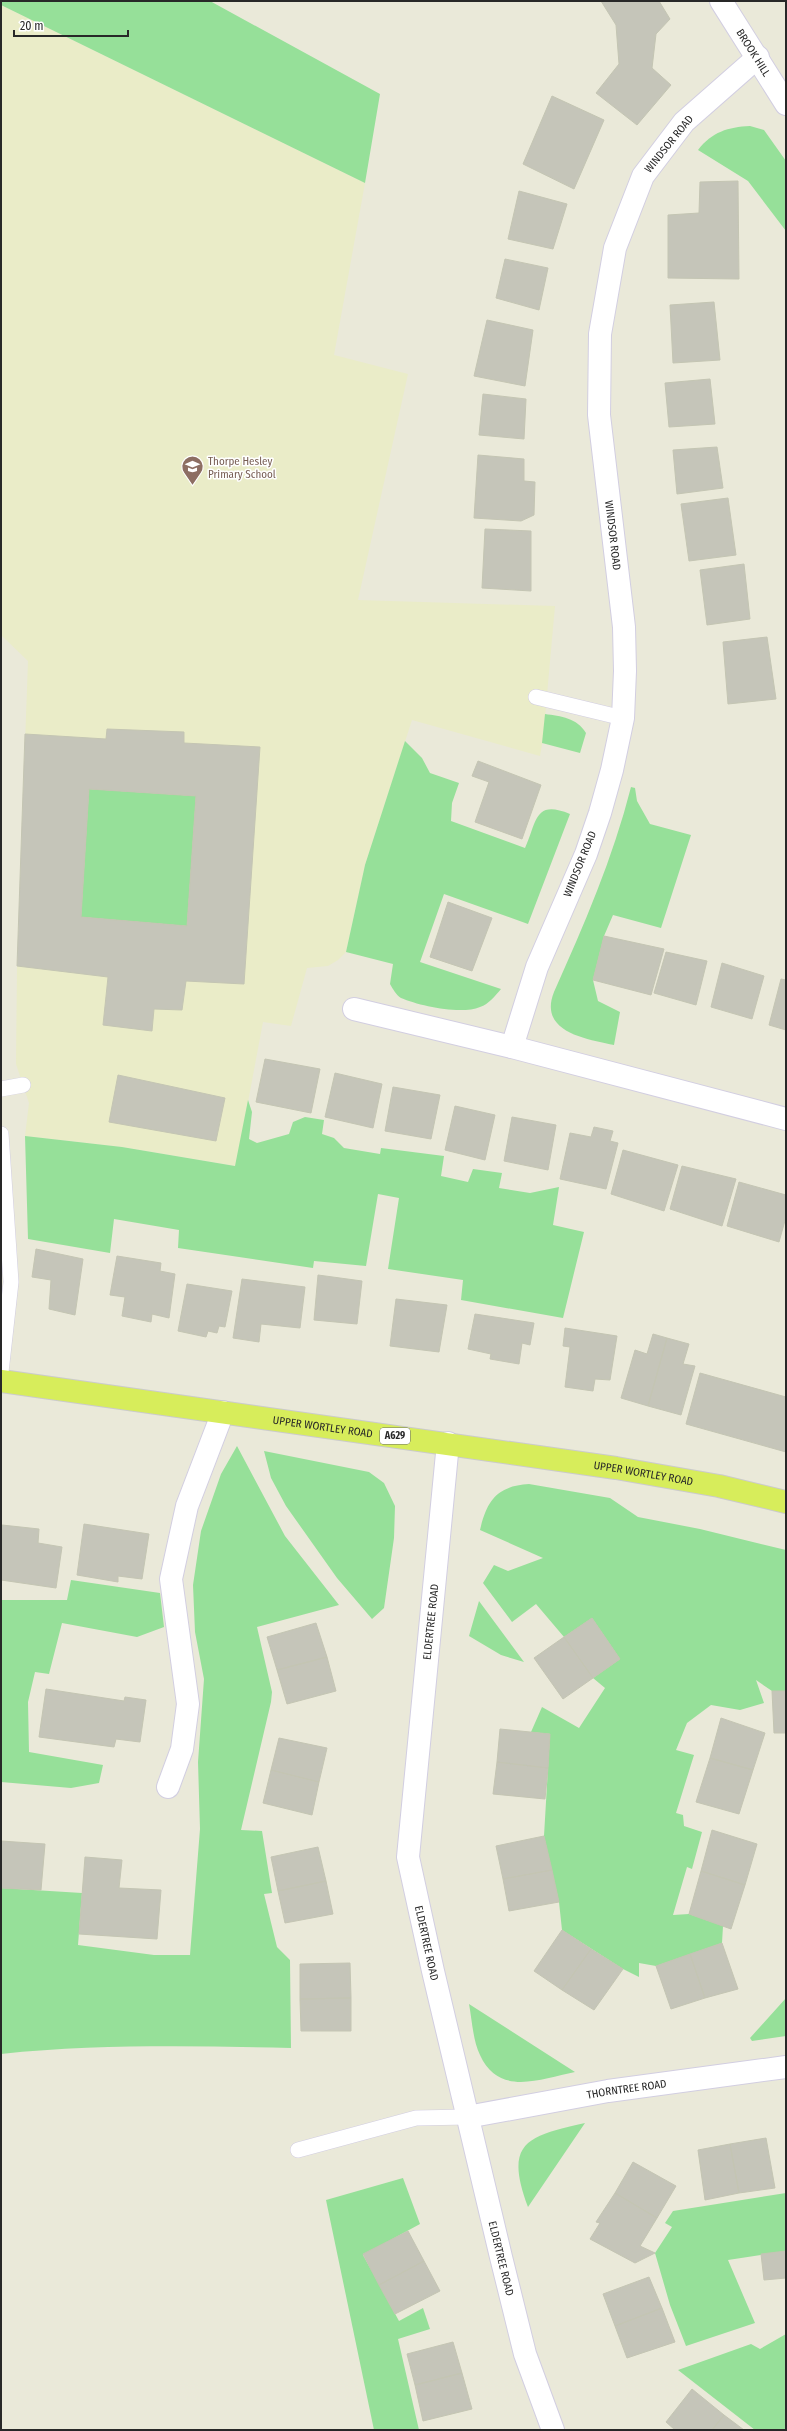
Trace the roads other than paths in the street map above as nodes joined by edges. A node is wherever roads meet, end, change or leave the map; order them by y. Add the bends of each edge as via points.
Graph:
1 (721, 1) edge
2 (758, 57) junction
3 (786, 104) edge
4 (536, 697) dead end
5 (623, 718) junction
6 (354, 1009) dead end
7 (512, 1047) junction
8 (23, 1085) dead end
9 (1, 1089) edge
10 (786, 1119) edge
11 (1, 1134) edge
12 (1, 1372) edge
13 (1, 1381) edge
14 (223, 1412) junction
15 (448, 1443) junction
16 (786, 1502) edge
17 (168, 1787) dead end
18 (786, 2067) edge
19 (467, 2117) junction
20 (298, 2150) dead end
21 (553, 2430) edge

1 - 2 street, BROOK HILL
2 - 3 street, BROOK HILL
2 - 5 street, WINDSOR ROAD via 684,122 643,176 615,248 600,334 599,415 624,627
4 - 5 lane
5 - 7 street, WINDSOR ROAD via 600,813 586,854 537,967
6 - 7 street
7 - 10 street
8 - 9 lane
11 - 12 lane via 11,1282
13 - 14 main road, UPPER WORTLEY ROAD / A629
14 - 15 main road, UPPER WORTLEY ROAD / A629
14 - 17 street via 187,1506 171,1579 188,1704 182,1749
15 - 16 main road, UPPER WORTLEY ROAD / A629 via 616,1468 719,1486
15 - 19 street, ELDERTREE ROAD via 408,1857
18 - 19 street, THORNTREE ROAD via 608,2091
19 - 20 lane via 416,2118
19 - 21 street, ELDERTREE ROAD via 525,2354

